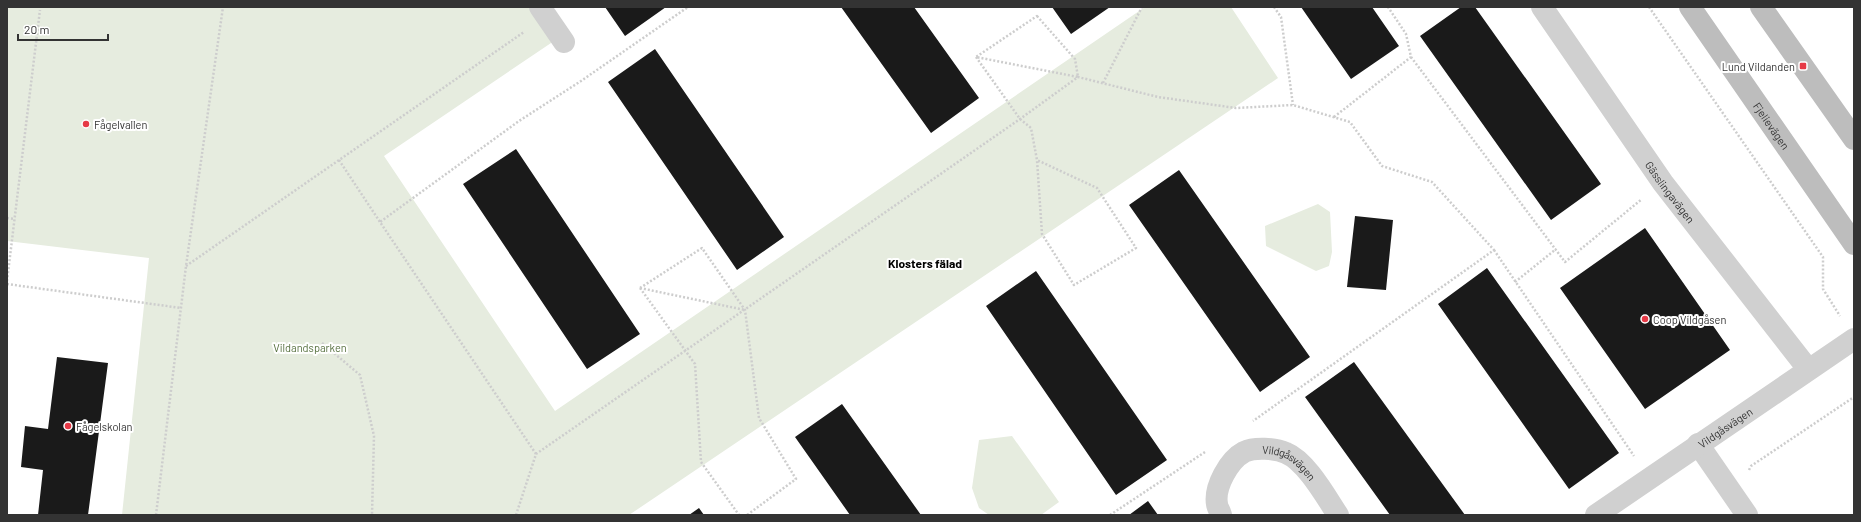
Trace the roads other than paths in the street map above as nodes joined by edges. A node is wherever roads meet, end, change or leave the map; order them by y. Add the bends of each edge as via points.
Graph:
1 (1542, 7) edge
2 (1690, 7) edge
3 (1761, 7) edge
4 (543, 12) edge
5 (564, 42) dead end
6 (1854, 139) edge
7 (1854, 244) edge
8 (1854, 339) edge
9 (1808, 369) junction
10 (1698, 444) junction
11 (1221, 515) edge
12 (1338, 515) edge
13 (1596, 515) edge
14 (1747, 515) edge

1 - 9 street, Gässlingavägen via 1662,183
2 - 7 main road, Fjelievägen
3 - 6 main road
4 - 5 street
8 - 9 street, Vildgåsvägen
9 - 10 street, Vildgåsvägen
10 - 13 street, Vildgåsvägen
10 - 14 street
11 - 12 street, Vildgåsvägen via 1216,503 1218,485 1228,466 1244,452 1268,448 1287,453 1303,466

